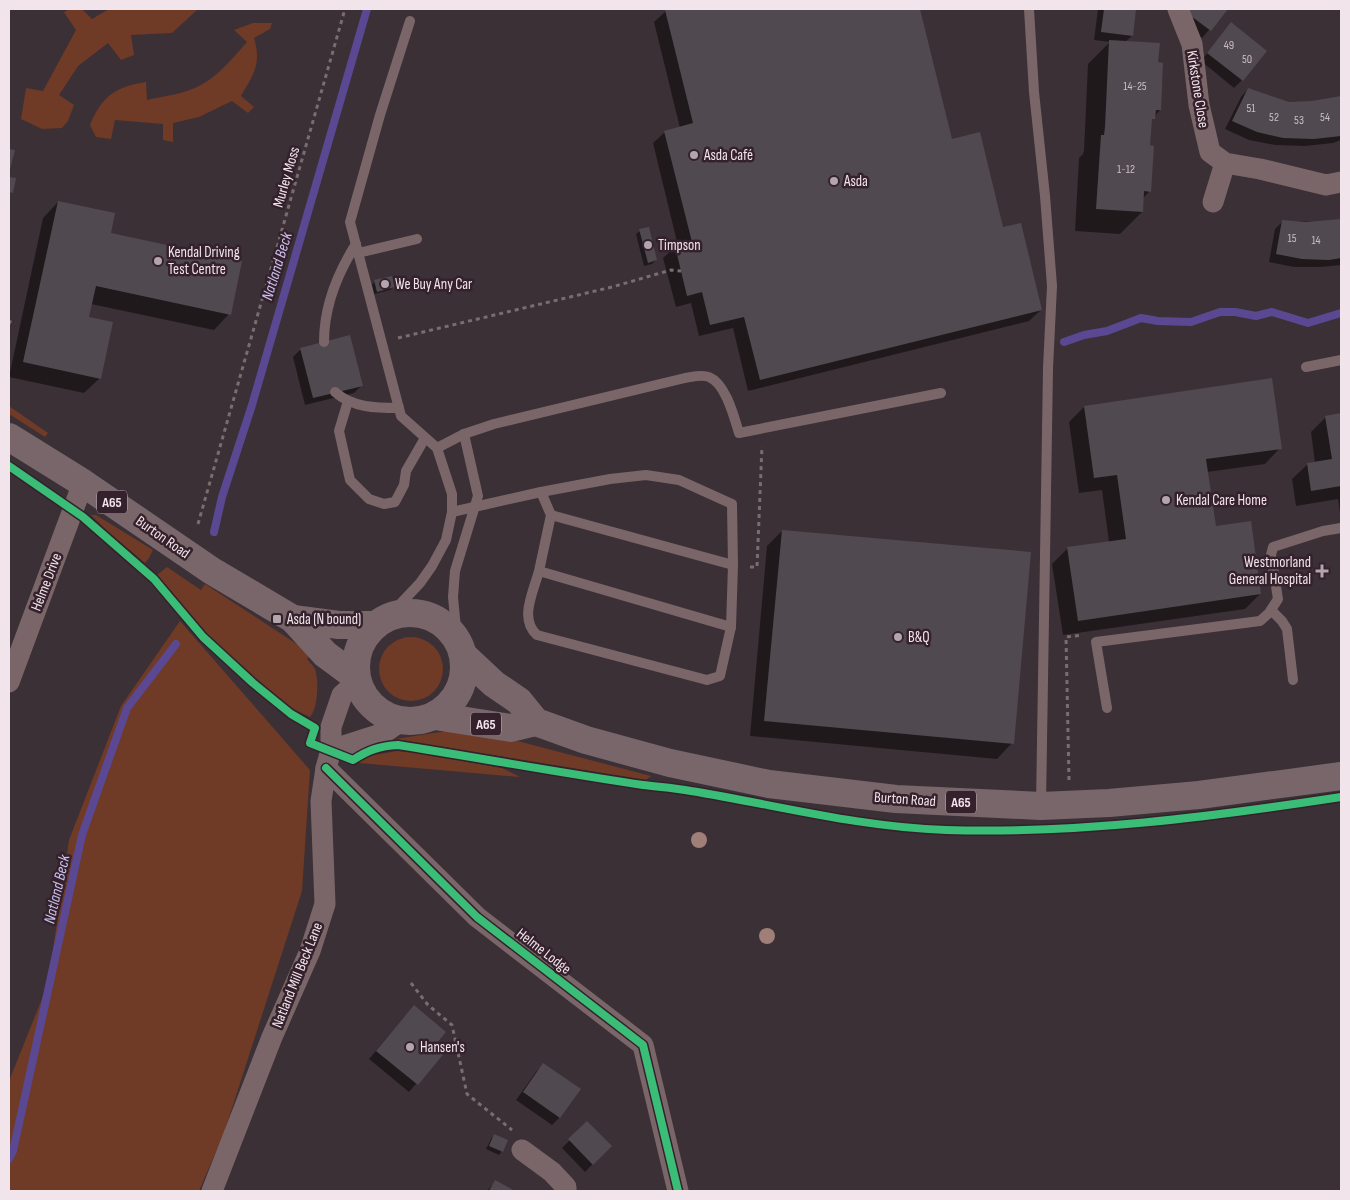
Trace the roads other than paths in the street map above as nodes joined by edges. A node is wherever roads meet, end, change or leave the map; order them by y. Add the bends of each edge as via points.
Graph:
1 (1029, 9) edge
2 (1178, 9) edge
3 (410, 21) dead end
4 (1224, 163) junction
5 (1341, 182) edge
6 (1214, 202) dead end
7 (417, 239) dead end
8 (357, 248) junction
9 (324, 342) dead end
10 (1341, 360) edge
11 (1306, 367) dead end
12 (335, 392) dead end
13 (941, 393) dead end
14 (348, 400) junction
15 (399, 408) junction
16 (464, 434) junction
17 (9, 437) edge
18 (425, 438) junction
19 (437, 448) junction
20 (83, 483) junction
21 (541, 492) junction
22 (475, 508) junction
23 (452, 512) junction
24 (551, 515) junction
25 (1341, 528) edge
26 (733, 565) junction
27 (539, 571) junction
28 (1271, 610) junction
29 (293, 619) junction
30 (382, 621) junction
31 (731, 627) junction
32 (460, 647) junction
33 (357, 679) junction
34 (1293, 680) dead end
35 (9, 682) edge
36 (1107, 708) dead end
37 (435, 716) junction
38 (401, 721) junction
39 (536, 722) junction
40 (328, 759) junction
41 (1341, 776) edge
42 (1041, 806) junction
43 (522, 1150) road end
44 (212, 1191) edge
45 (566, 1191) edge
46 (678, 1191) edge

1 - 42 lane via 1052,286 1047,378
2 - 4 street, Kirkstone Close via 1192,44 1199,105 1210,152
3 - 8 lane via 350,222
4 - 5 street via 1326,185
4 - 6 street
7 - 8 lane
8 - 9 lane via 343,264 334,287 324,323
8 - 15 lane
10 - 11 lane
12 - 14 lane
13 - 16 lane via 739,432 728,399 719,386 709,377 685,378
14 - 15 lane via 375,408
14 - 18 lane via 339,431 350,480 369,499 384,504 395,502 404,485 406,471
15 - 18 lane via 401,416
16 - 19 lane
16 - 22 lane via 478,496
17 - 20 main road, Burton Road / A65
18 - 19 lane
19 - 23 lane via 452,494
20 - 29 main road, Burton Road / A65 via 212,571
20 - 35 street, Helme Drive
21 - 22 lane
21 - 24 lane
21 - 26 lane via 610,479 646,476 679,480 732,504
22 - 23 lane
22 - 32 lane via 455,571 453,597
23 - 30 lane via 446,540 432,566 420,583
24 - 26 lane
24 - 27 lane
25 - 28 lane via 1273,547 1271,555 1278,599
26 - 31 lane
27 - 31 lane
27 - 31 lane via 527,616 530,628 537,635 707,680 720,676
28 - 34 lane via 1287,630
28 - 36 lane via 1260,621 1096,642
29 - 30 main road, Burton Road / A65 via 339,625
29 - 33 main road, Burton Road / A65 via 325,654
30 - 32 main road, A65 via 404,613 419,613 447,627
30 - 33 main road via 366,635 359,648
32 - 37 main road, A65 via 464,673 460,690
32 - 39 main road, A65 via 494,684 519,701
33 - 38 main road, A65 via 363,696 373,708 386,717
33 - 40 street, Natland Mill Beck Lane via 342,694 330,727
37 - 38 main road, A65 via 418,722
37 - 39 main road, A65 via 510,728
38 - 40 street
39 - 42 main road, Burton Road / A65 via 586,740 661,760 769,784 896,799
40 - 44 street, Natland Mill Beck Lane via 320,801 325,904 310,951 272,1037
40 - 46 street, Helme Lodge via 477,917 643,1045
41 - 42 main road, Burton Road / A65 via 1109,804
43 - 45 street via 552,1172

